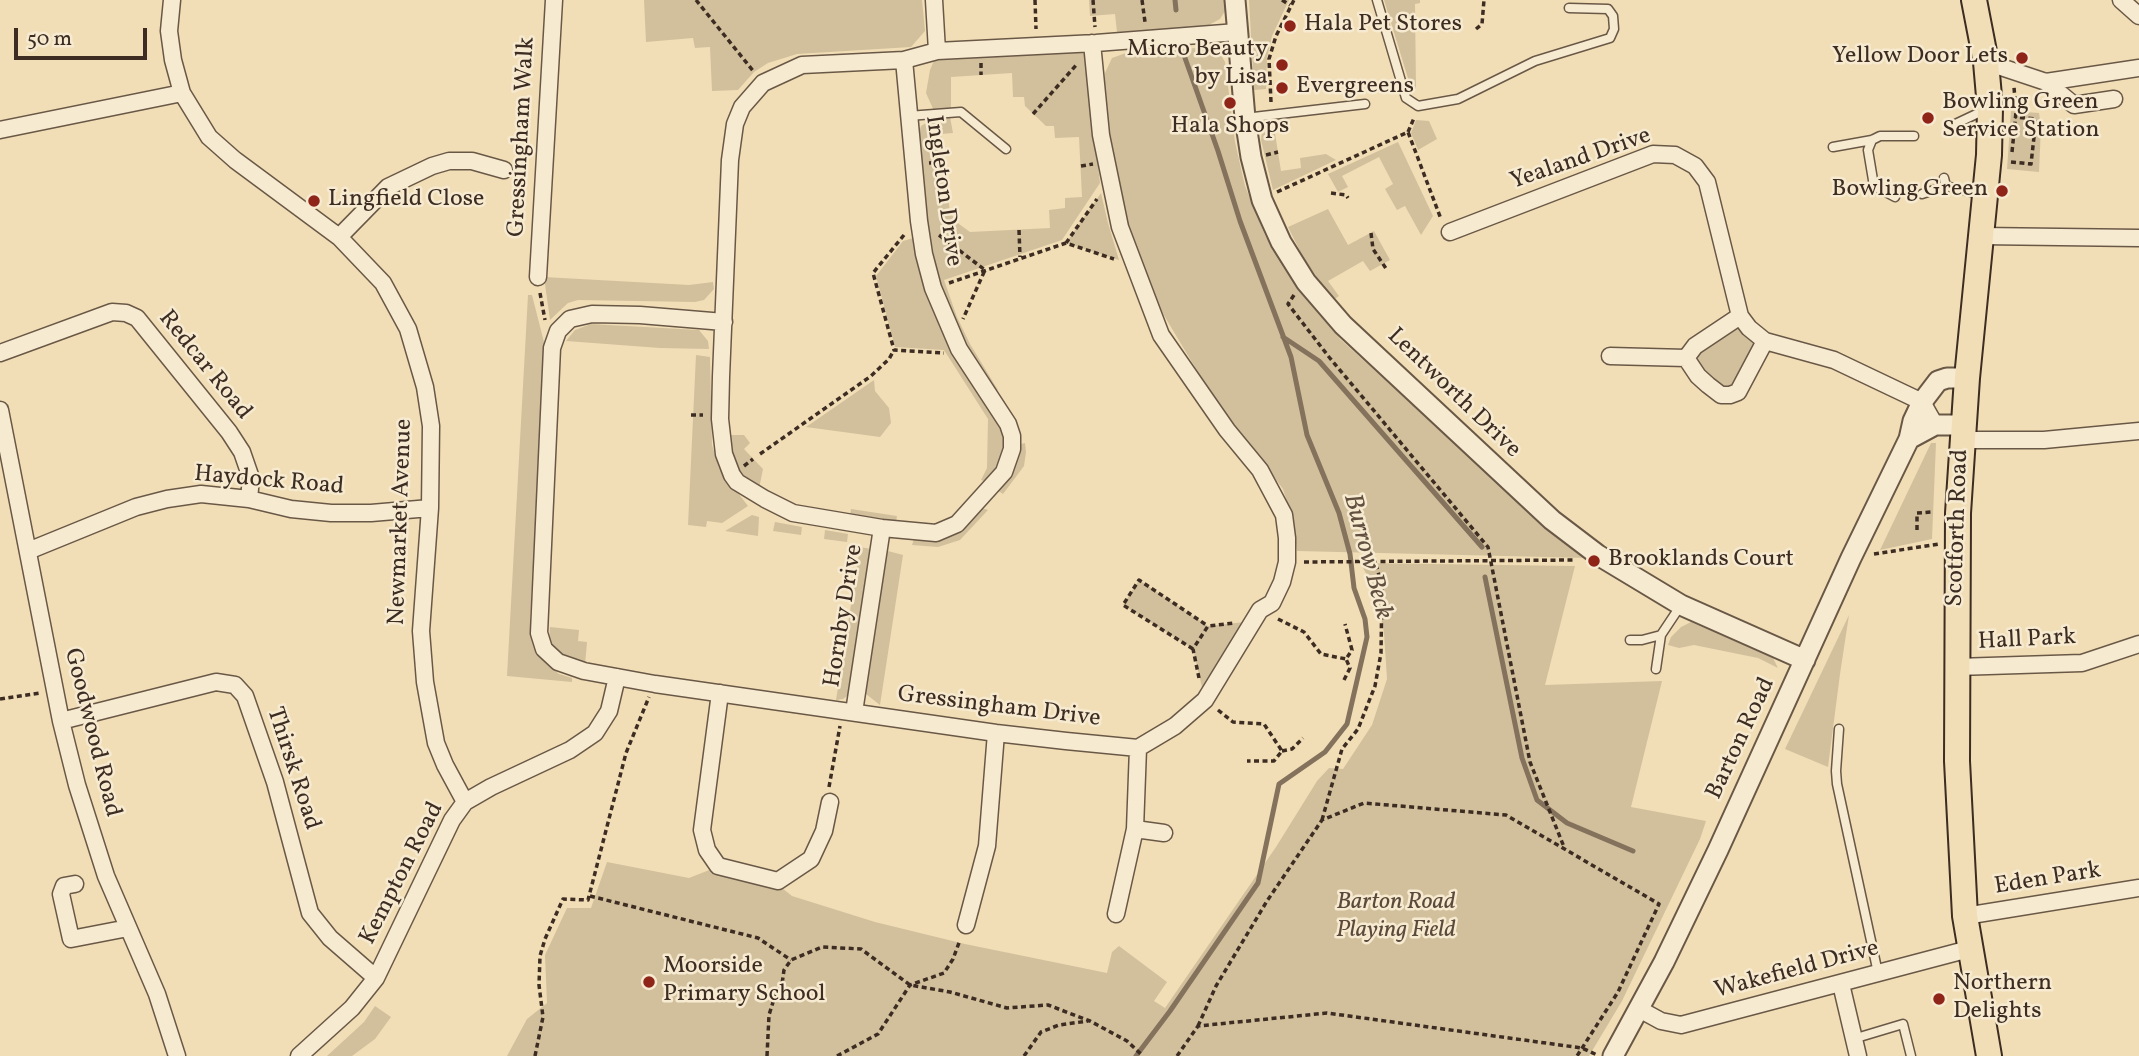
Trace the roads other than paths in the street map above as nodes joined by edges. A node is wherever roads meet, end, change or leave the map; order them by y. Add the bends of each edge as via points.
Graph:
1 (172, 0) edge
2 (554, 0) edge
3 (934, 0) edge
4 (1236, 0) edge
5 (1377, 0) edge
6 (1974, 0) edge
7 (2121, 0) edge
8 (1569, 8) dead end
9 (2139, 16) edge
10 (1237, 32) junction
11 (1093, 47) junction
12 (937, 51) junction
13 (904, 60) junction
14 (1986, 62) junction
15 (2139, 68) edge
16 (2046, 82) junction
17 (182, 93) junction
18 (2114, 99) dead end
19 (1364, 104) dead end
20 (1990, 108) junction
21 (908, 116) junction
22 (1245, 118) junction
23 (1951, 126) dead end
24 (0, 130) edge
25 (1914, 136) dead end
26 (1872, 140) junction
27 (1833, 147) dead end
28 (1006, 149) dead end
29 (504, 170) dead end
30 (1922, 194) dead end
31 (1985, 196) junction
32 (1895, 197) dead end
33 (1450, 232) road end
34 (1981, 236) junction
35 (340, 237) junction
36 (2139, 238) edge
37 (538, 277) road end
38 (1740, 316) junction
39 (724, 322) junction
40 (1765, 341) junction
41 (0, 353) edge
42 (1610, 356) dead end
43 (1686, 358) junction
44 (1967, 378) junction
45 (1922, 402) junction
46 (0, 410) edge
47 (1935, 425) junction
48 (2139, 431) edge
49 (1962, 432) junction
50 (1909, 439) junction
51 (248, 499) junction
52 (430, 508) junction
53 (882, 528) junction
54 (28, 551) junction
55 (1681, 605) junction
56 (1661, 635) junction
57 (1630, 640) dead end
58 (2139, 644) edge
59 (1805, 660) junction
60 (1957, 667) junction
61 (1656, 669) dead end
62 (617, 677) junction
63 (720, 693) junction
64 (848, 711) junction
65 (61, 722) junction
66 (1839, 729) dead end
67 (996, 733) junction
68 (1138, 748) junction
69 (465, 802) junction
70 (830, 802) road end
71 (1135, 829) junction
72 (1164, 833) dead end
73 (75, 884) dead end
74 (2139, 888) edge
75 (1116, 914) dead end
76 (1965, 916) junction
77 (966, 925) road end
78 (128, 928) junction
79 (1969, 949) junction
80 (1878, 973) junction
81 (376, 978) junction
82 (1840, 984) junction
83 (1639, 1009) junction
84 (1853, 1039) junction
85 (177, 1056) edge
86 (299, 1056) edge
87 (1612, 1056) edge
88 (1857, 1056) edge
89 (1911, 1056) edge
90 (1989, 1056) edge

1 - 17 street, Newmarket Avenue via 169,31
2 - 37 street, Gressingham Walk
3 - 12 street
4 - 10 street, Lentworth Drive
5 - 8 lane via 1406,98 1418,106 1458,99 1535,61 1610,38 1614,29 1608,9
6 - 14 main road, Scotforth Road
7 - 9 street
10 - 11 street
10 - 22 street, Lentworth Drive
11 - 12 street
11 - 68 street via 1101,135 1120,227 1161,335 1260,470 1284,515 1287,538 1287,562 1272,603 1257,615 1205,699 1175,726
12 - 13 street
13 - 21 street, Ingleton Drive
13 - 39 street, Ingleton Drive via 802,65 763,83 742,107 732,141
14 - 16 street
14 - 20 main road, Scotforth Road
15 - 16 street
16 - 18 street via 2074,105
17 - 24 street
17 - 35 street, Newmarket Avenue via 209,137
19 - 22 lane
20 - 23 lane
20 - 31 main road, Scotforth Road
21 - 28 lane via 961,112
21 - 53 street, Ingleton Drive via 919,220 933,288 952,346 1008,424 1012,449 1004,472 948,529 936,533
22 - 55 street, Lentworth Drive via 1262,200 1281,242 1306,282 1343,324 1552,520 1598,555
25 - 26 lane
26 - 27 lane
26 - 32 lane via 1868,150 1874,186
29 - 35 street via 472,161 432,166 388,187
30 - 31 lane via 1945,182
31 - 34 main road, Scotforth Road
33 - 38 street, Yealand Drive via 1653,154 1675,155 1695,166 1707,182
34 - 36 street
34 - 44 main road, Scotforth Road
35 - 52 street, Newmarket Avenue via 383,283 408,330 431,426
38 - 40 street
38 - 43 street via 1695,346
39 - 53 street, Ingleton Drive via 720,419 724,454 737,482 793,513
39 - 62 street, Gressingham Drive via 592,314 570,319 558,331 552,348 539,633 544,649 558,662
40 - 43 street via 1743,385 1730,395 1721,395 1708,385
40 - 45 street via 1834,360
41 - 51 street, Redcar Road via 112,312 137,318 242,452 251,478
42 - 43 street
44 - 45 street, Barton Road via 1938,381
44 - 49 main road, Scotforth Road
45 - 47 street
45 - 50 street, Barton Road
46 - 54 street, Goodwood Road
47 - 49 street
47 - 50 street
48 - 49 street via 2044,440
49 - 60 main road, Scotforth Road
50 - 59 street, Barton Road
51 - 52 street, Haydock Road via 331,513
51 - 54 street, Haydock Road via 201,494 167,499
52 - 69 street, Newmarket Avenue via 421,631 425,682 436,743
53 - 64 street, Hornby Drive
54 - 65 street, Goodwood Road
55 - 56 lane
55 - 59 street, Lentworth Drive
56 - 57 lane
56 - 61 lane
58 - 60 street, Hall Park via 2082,663
59 - 83 street, Barton Road
60 - 76 main road, Scotforth Road
62 - 63 street, Gressingham Drive
62 - 69 street, Kempton Road via 609,711 595,733
63 - 64 street, Gressingham Drive
63 - 70 street via 702,830 707,850 719,866 778,881 811,859
64 - 67 street, Gressingham Drive
65 - 78 street, Goodwood Road via 106,876
65 - 81 street, Thirsk Road via 216,682 235,685 245,696 275,782 310,913 330,939
66 - 80 lane via 1838,784
67 - 68 street, Gressingham Drive
67 - 77 street via 987,846
68 - 71 street
69 - 81 street, Kempton Road
71 - 72 street
71 - 75 street
73 - 78 street via 64,886 61,894 71,939
74 - 76 street, Eden Park
76 - 79 main road, Scotforth Road
78 - 85 street, Goodwood Road
79 - 80 street, Wakefield Drive
79 - 90 main road, Scotforth Road
80 - 82 street, Wakefield Drive
81 - 86 street, Kempton Road via 352,1009
82 - 83 street, Wakefield Drive via 1681,1026
82 - 84 street
83 - 87 street, Barton Road
84 - 88 street
84 - 89 lane via 1903,1024

